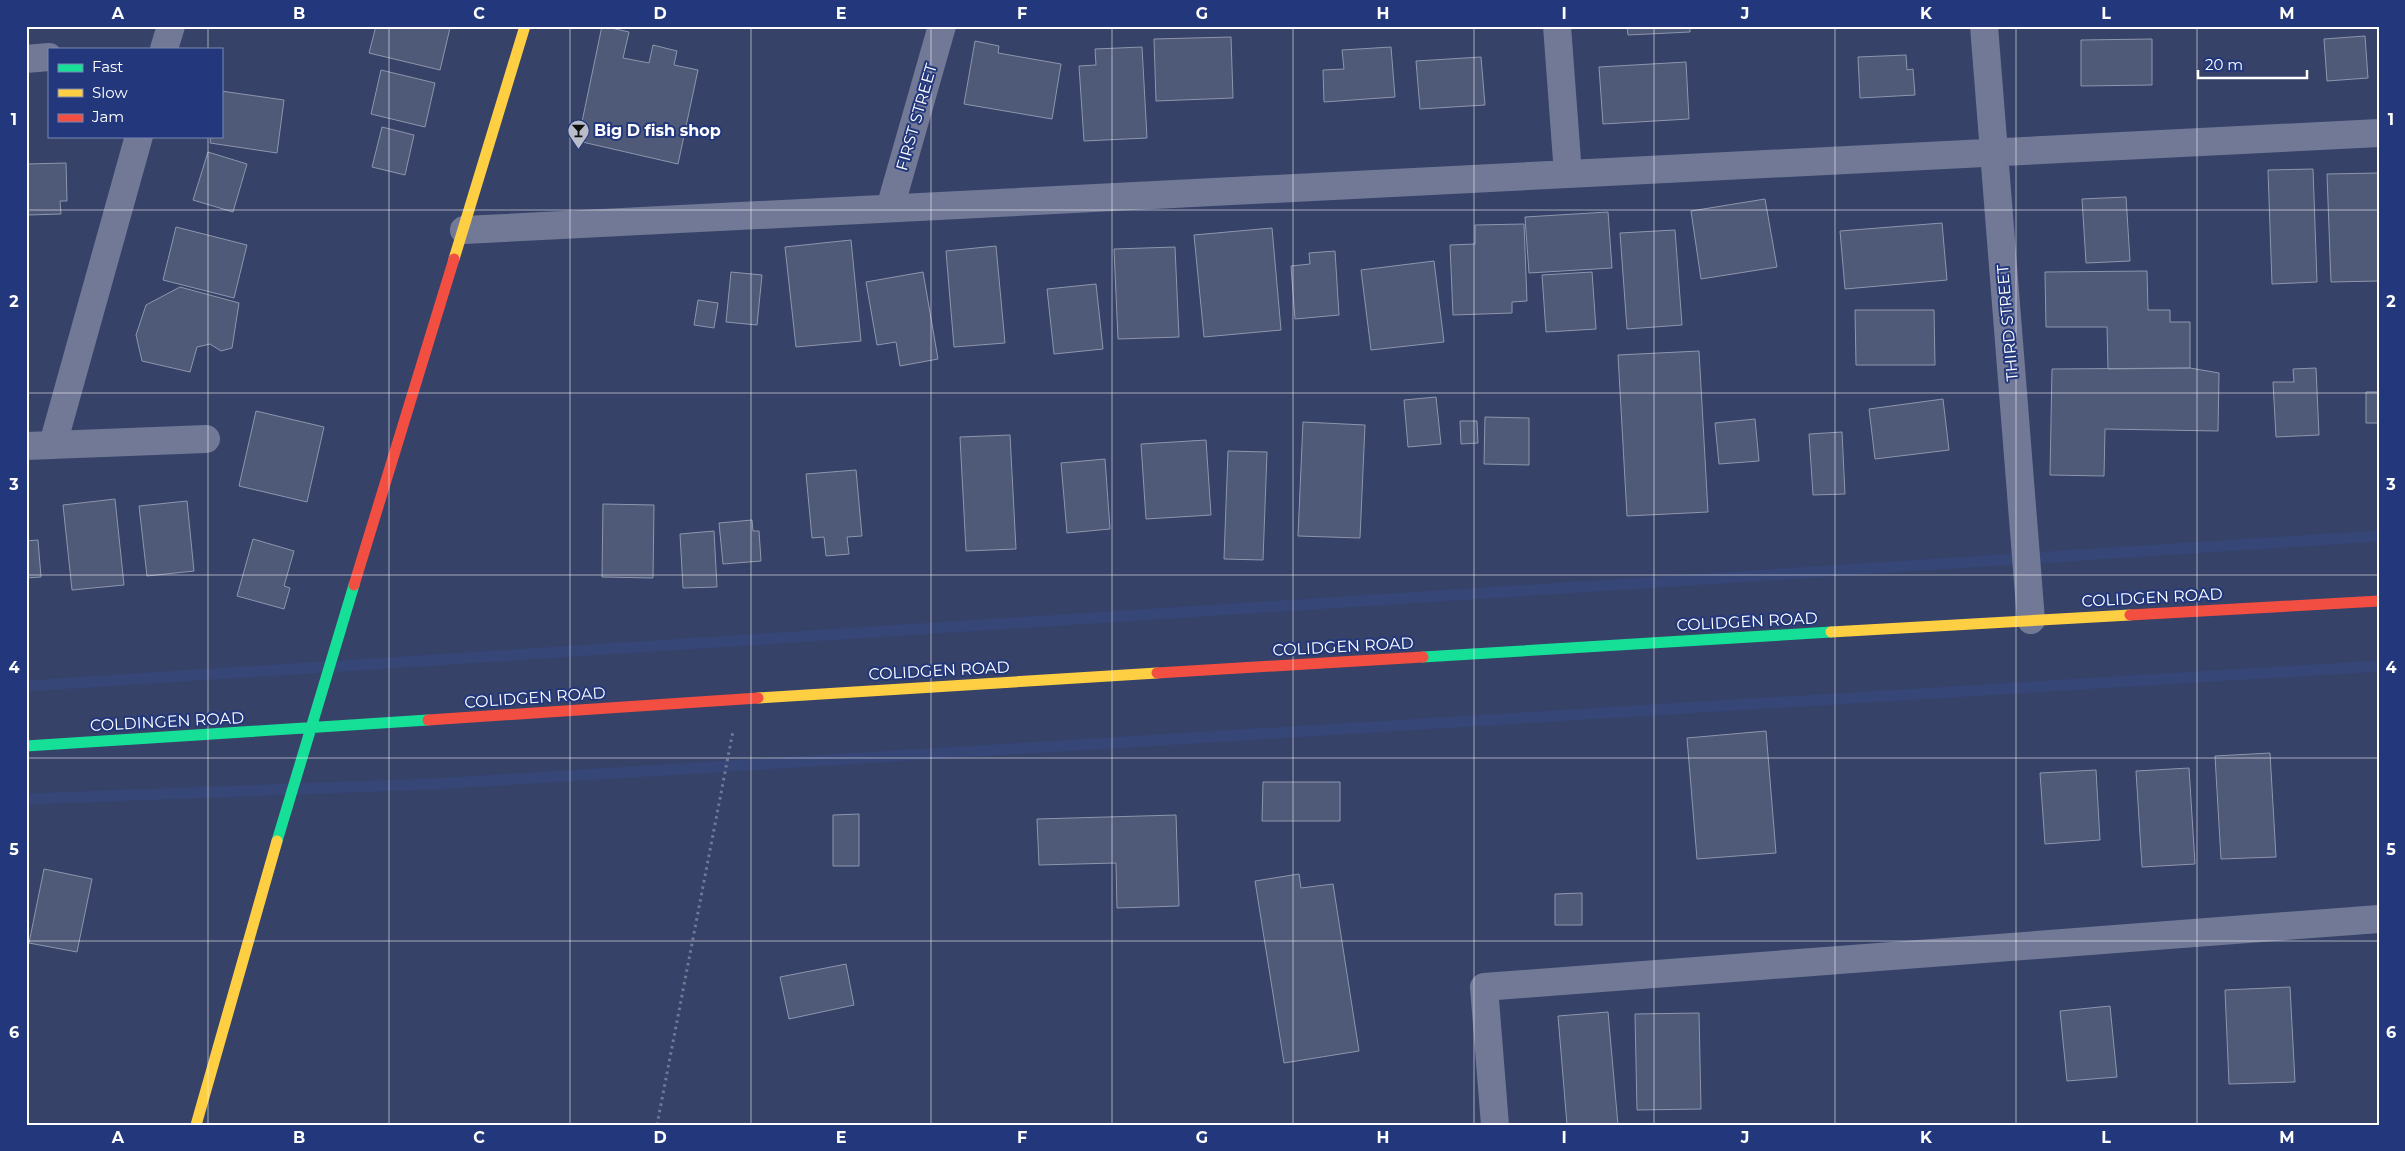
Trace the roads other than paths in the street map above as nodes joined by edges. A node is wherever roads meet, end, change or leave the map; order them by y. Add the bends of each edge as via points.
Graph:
1 (171, 26) edge
2 (525, 26) edge
3 (942, 26) edge
4 (1557, 26) edge
5 (1984, 26) edge
6 (164, 48) edge
7 (48, 58) edge
8 (26, 59) edge
9 (2379, 133) edge
10 (138, 138) edge
11 (1993, 153) junction
12 (1568, 174) junction
13 (890, 208) junction
14 (464, 230) junction
15 (206, 439) dead end
16 (53, 444) junction
17 (26, 446) edge
18 (2379, 602) edge
19 (2031, 620) junction
20 (310, 728) junction
21 (26, 746) edge
22 (2379, 919) edge
23 (196, 1125) edge
24 (1495, 1125) edge

1 - 6 street
2 - 14 street
3 - 13 street, FIRST STREET
4 - 12 street
5 - 11 street, THIRD STREET
7 - 8 street
9 - 11 street
10 - 16 street
11 - 12 street
11 - 19 street, THIRD STREET
12 - 13 street
13 - 14 street
14 - 20 street
15 - 16 street
16 - 17 street
18 - 19 street, COLIDGEN ROAD
19 - 20 street, COLIDGEN ROAD
20 - 21 street, COLDINGEN ROAD
20 - 23 street
22 - 24 street via 1484,987

